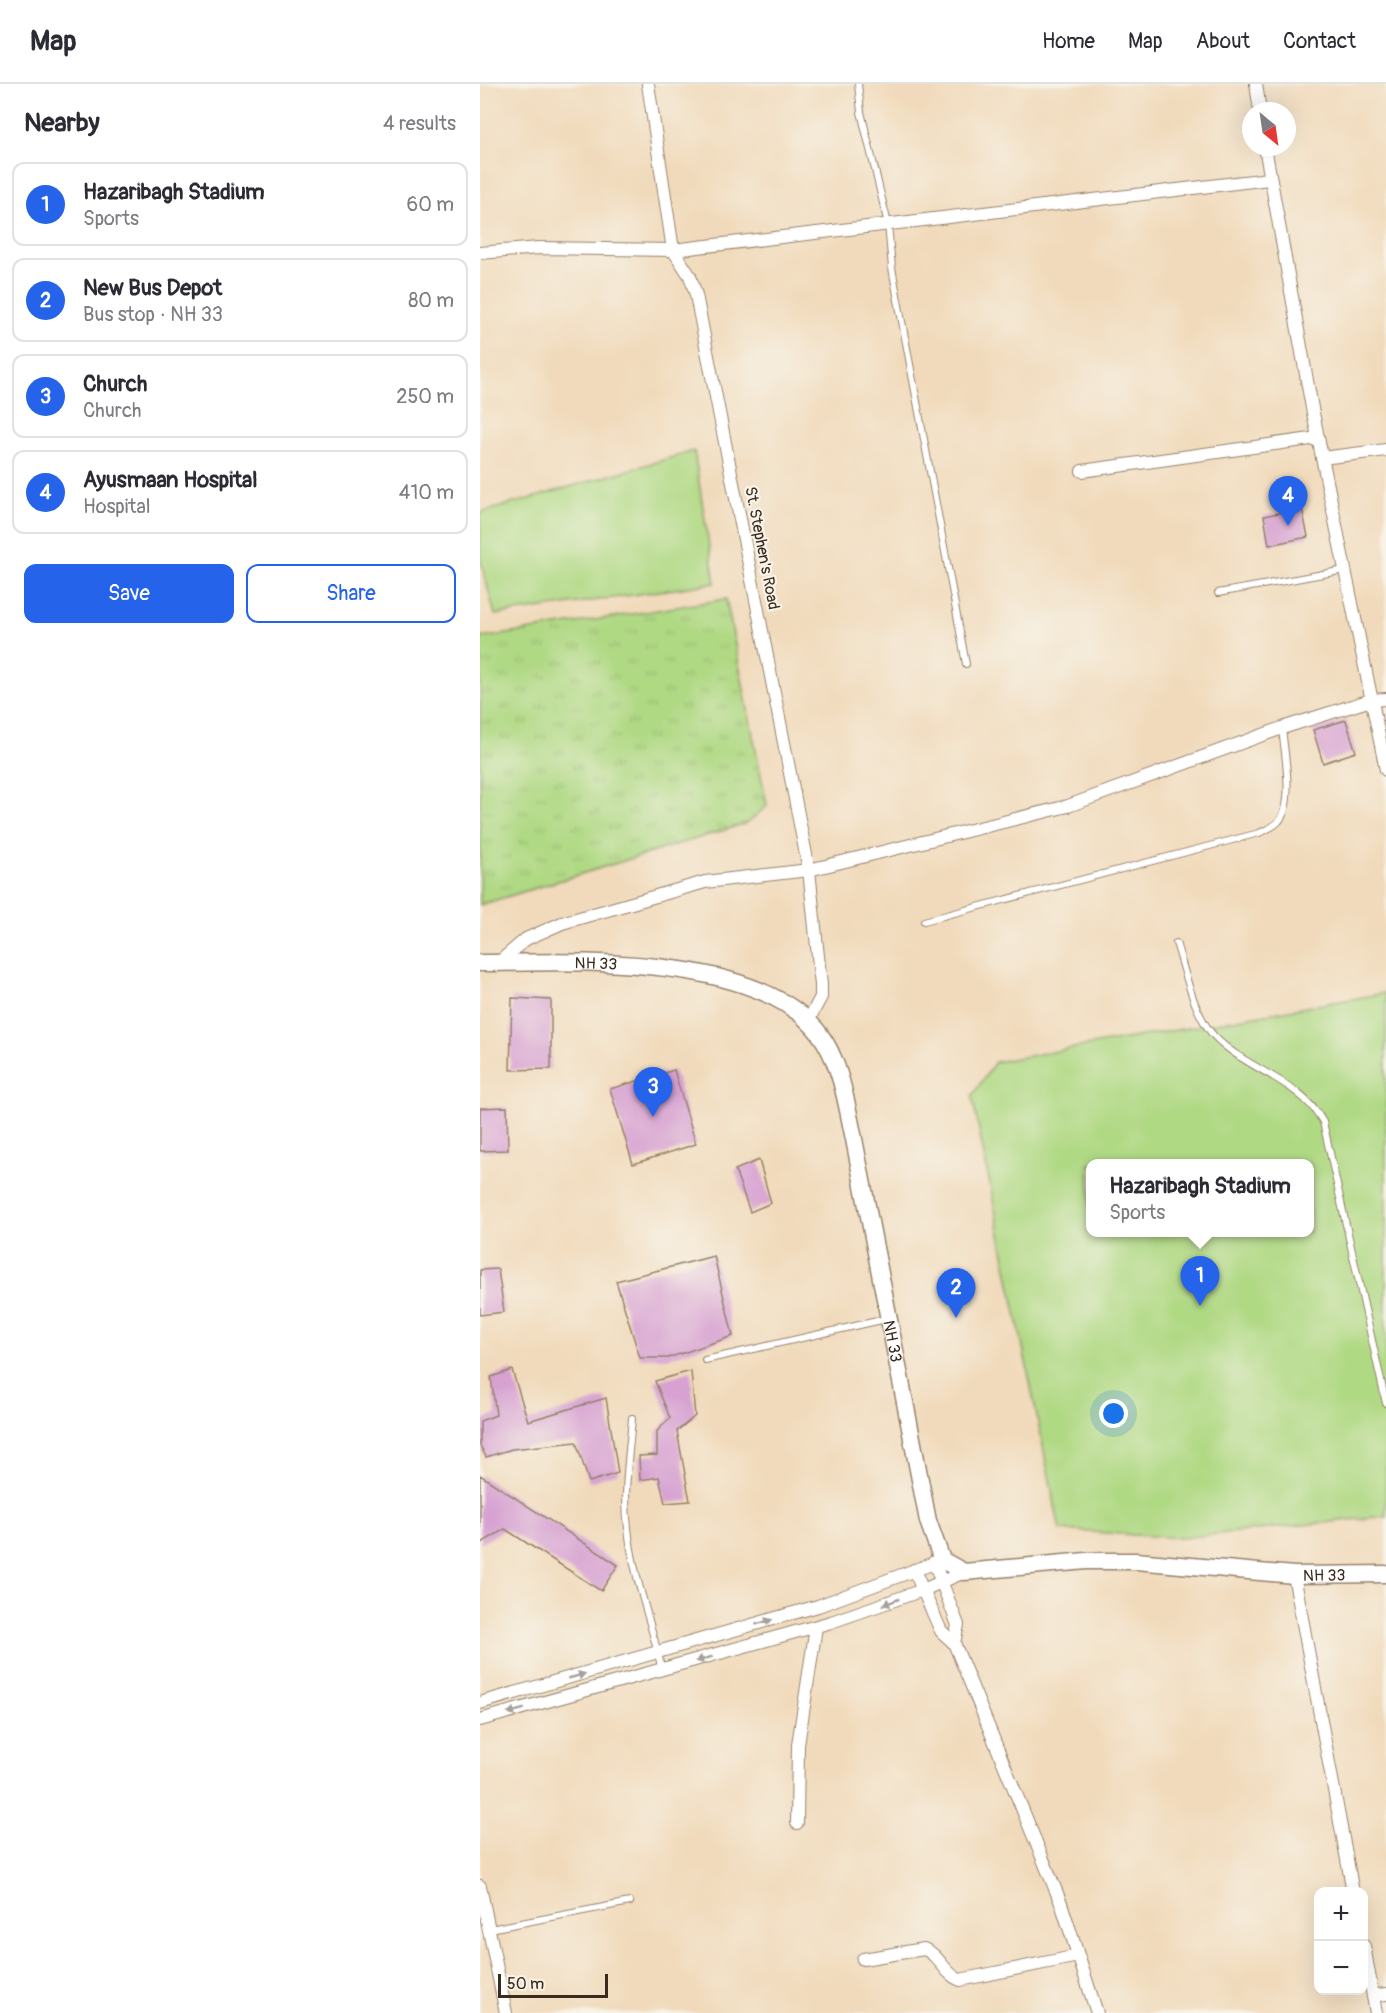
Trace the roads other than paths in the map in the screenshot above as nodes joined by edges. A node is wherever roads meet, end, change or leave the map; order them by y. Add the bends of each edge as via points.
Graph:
1 (648, 84) edge
2 (858, 84) edge
3 (1256, 84) edge
4 (1259, 102) edge
5 (1266, 156) edge
6 (1269, 179) junction
7 (888, 224) junction
8 (673, 250) junction
9 (480, 253) edge
10 (1318, 438) junction
11 (1386, 450) edge
12 (1322, 458) junction
13 (1082, 471) dead end
14 (1345, 570) junction
15 (1218, 593) dead end
16 (966, 664) dead end
17 (1386, 699) edge
18 (1371, 700) junction
19 (1282, 728) junction
20 (1386, 770) edge
21 (809, 870) junction
22 (924, 921) dead end
23 (1176, 943) dead end
24 (480, 963) edge
25 (498, 963) junction
26 (808, 1021) junction
27 (890, 1318) junction
28 (705, 1360) dead end
29 (1386, 1403) edge
30 (632, 1418) dead end
31 (938, 1561) junction
32 (914, 1570) junction
33 (964, 1572) junction
34 (1386, 1574) edge
35 (1294, 1575) junction
36 (942, 1583) junction
37 (923, 1590) junction
38 (816, 1627) junction
39 (954, 1643) junction
40 (658, 1653) junction
41 (662, 1671) junction
42 (480, 1703) edge
43 (480, 1720) edge
44 (797, 1823) dead end
45 (480, 1886) edge
46 (1352, 1887) edge
47 (630, 1902) dead end
48 (490, 1929) junction
49 (1078, 1956) junction
50 (863, 1959) dead end
51 (1368, 1968) edge
52 (1386, 1994) edge
53 (1373, 1996) junction
54 (506, 2013) edge
55 (1097, 2013) edge
56 (1376, 2013) edge

1 - 8 street, St. Stephen's Road
2 - 7 lane
3 - 4 street
5 - 6 street
6 - 7 street
6 - 10 street
7 - 8 street
7 - 16 lane via 892,268
8 - 9 street via 539,248
8 - 21 street, St. Stephen's Road via 690,276 696,295
10 - 12 street
10 - 13 street
11 - 12 street
12 - 14 street
14 - 15 lane
14 - 18 street
17 - 18 street
18 - 19 street
18 - 20 street
19 - 21 street via 1068,806
19 - 22 lane via 1287,805 1280,821 1272,827
21 - 25 street via 705,882 562,923 526,939
21 - 26 street, St. Stephen's Road via 821,997
23 - 29 lane via 1199,1010 1212,1032 1300,1094 1323,1122
24 - 25 main road, NH 33
25 - 26 main road, NH 33 via 604,962 709,975 753,988
26 - 27 main road, NH 33 via 825,1042 842,1089
27 - 28 lane
27 - 31 main road, NH 33
30 - 40 lane via 627,1526
31 - 32 street
31 - 33 main road
31 - 36 street
32 - 37 street
40 -> 32 street via 818,1606
33 - 35 main road, NH 33 via 1086,1561 1136,1561
33 - 36 street
34 - 35 main road, NH 33
35 - 46 street
36 - 37 street
36 - 39 street via 958,1625
37 -> 38 street
37 - 39 street via 941,1631
38 -> 41 street
38 - 44 street via 798,1745
39 - 49 street
40 - 41 lane
42 -> 40 street
41 -> 43 street
45 - 48 street
47 - 48 lane
48 - 54 street
49 - 50 street via 960,1980 924,1949
49 - 55 street
51 - 53 street
52 - 53 street
53 - 56 street

